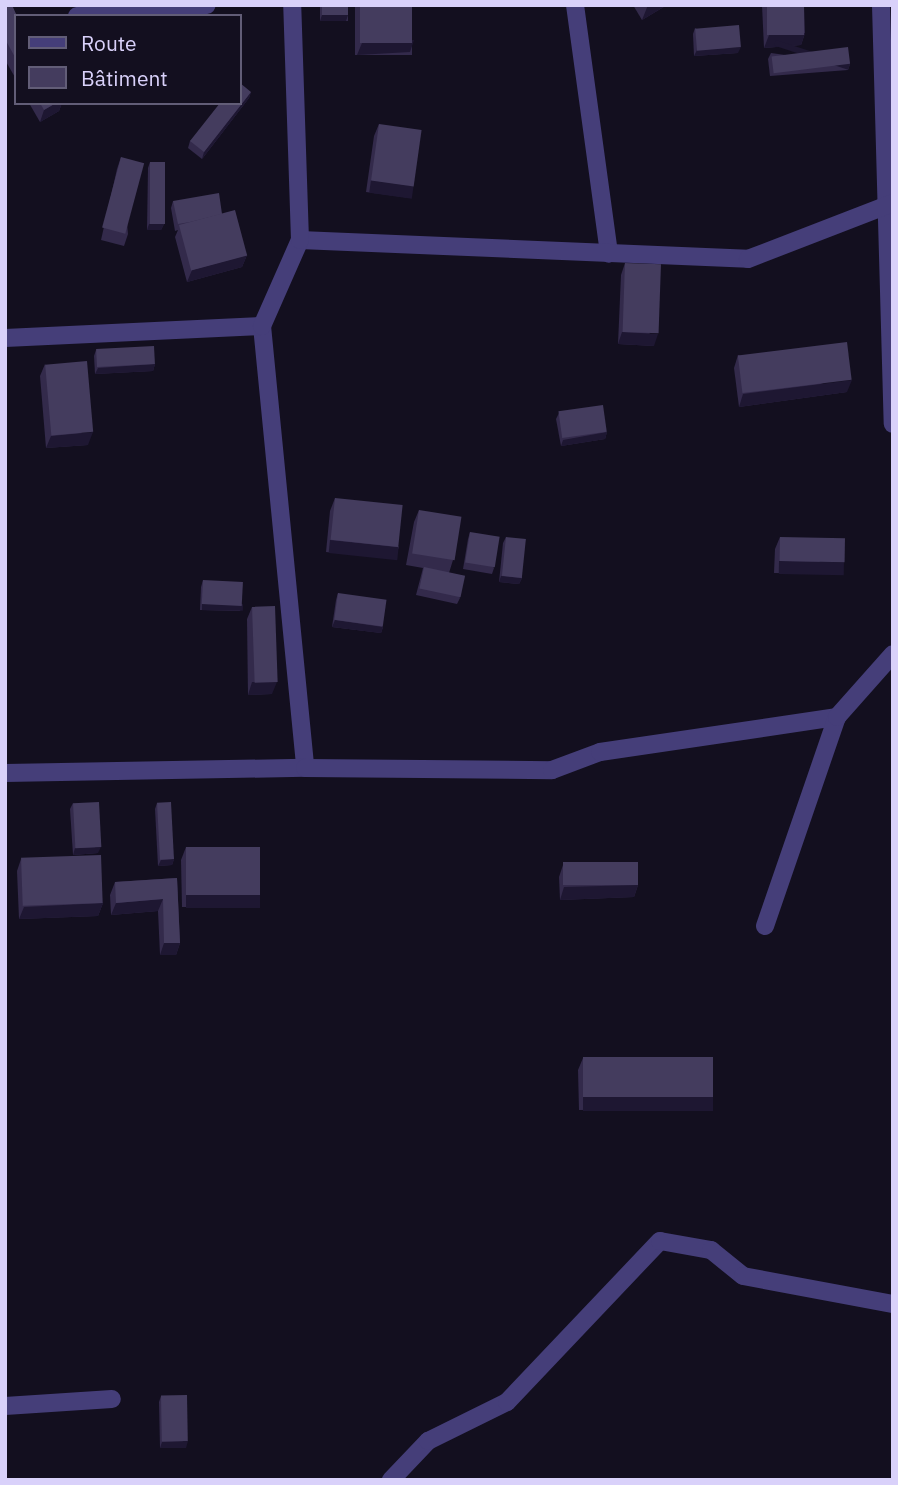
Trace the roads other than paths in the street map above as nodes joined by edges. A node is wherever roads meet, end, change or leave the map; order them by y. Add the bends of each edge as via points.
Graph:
1 (207, 5) edge
2 (292, 5) edge
3 (575, 5) edge
4 (881, 5) edge
5 (101, 14) edge
6 (890, 203) edge
7 (300, 240) junction
8 (609, 254) junction
9 (262, 326) junction
10 (5, 338) edge
11 (893, 424) edge
12 (893, 654) edge
13 (837, 717) junction
14 (305, 768) junction
15 (5, 774) edge
16 (765, 926) dead end
17 (893, 1304) edge
18 (112, 1399) dead end
19 (5, 1406) edge
20 (391, 1480) edge

1 - 5 street
2 - 7 street
3 - 8 street
4 - 6 street
6 - 8 street via 748,260
6 - 11 street
7 - 8 street
7 - 9 street
9 - 10 street
9 - 14 street
12 - 13 street
13 - 14 street via 600,752 552,769
13 - 16 street
14 - 15 street
17 - 20 street via 743,1276 711,1250 660,1241 507,1402 428,1441
18 - 19 street

